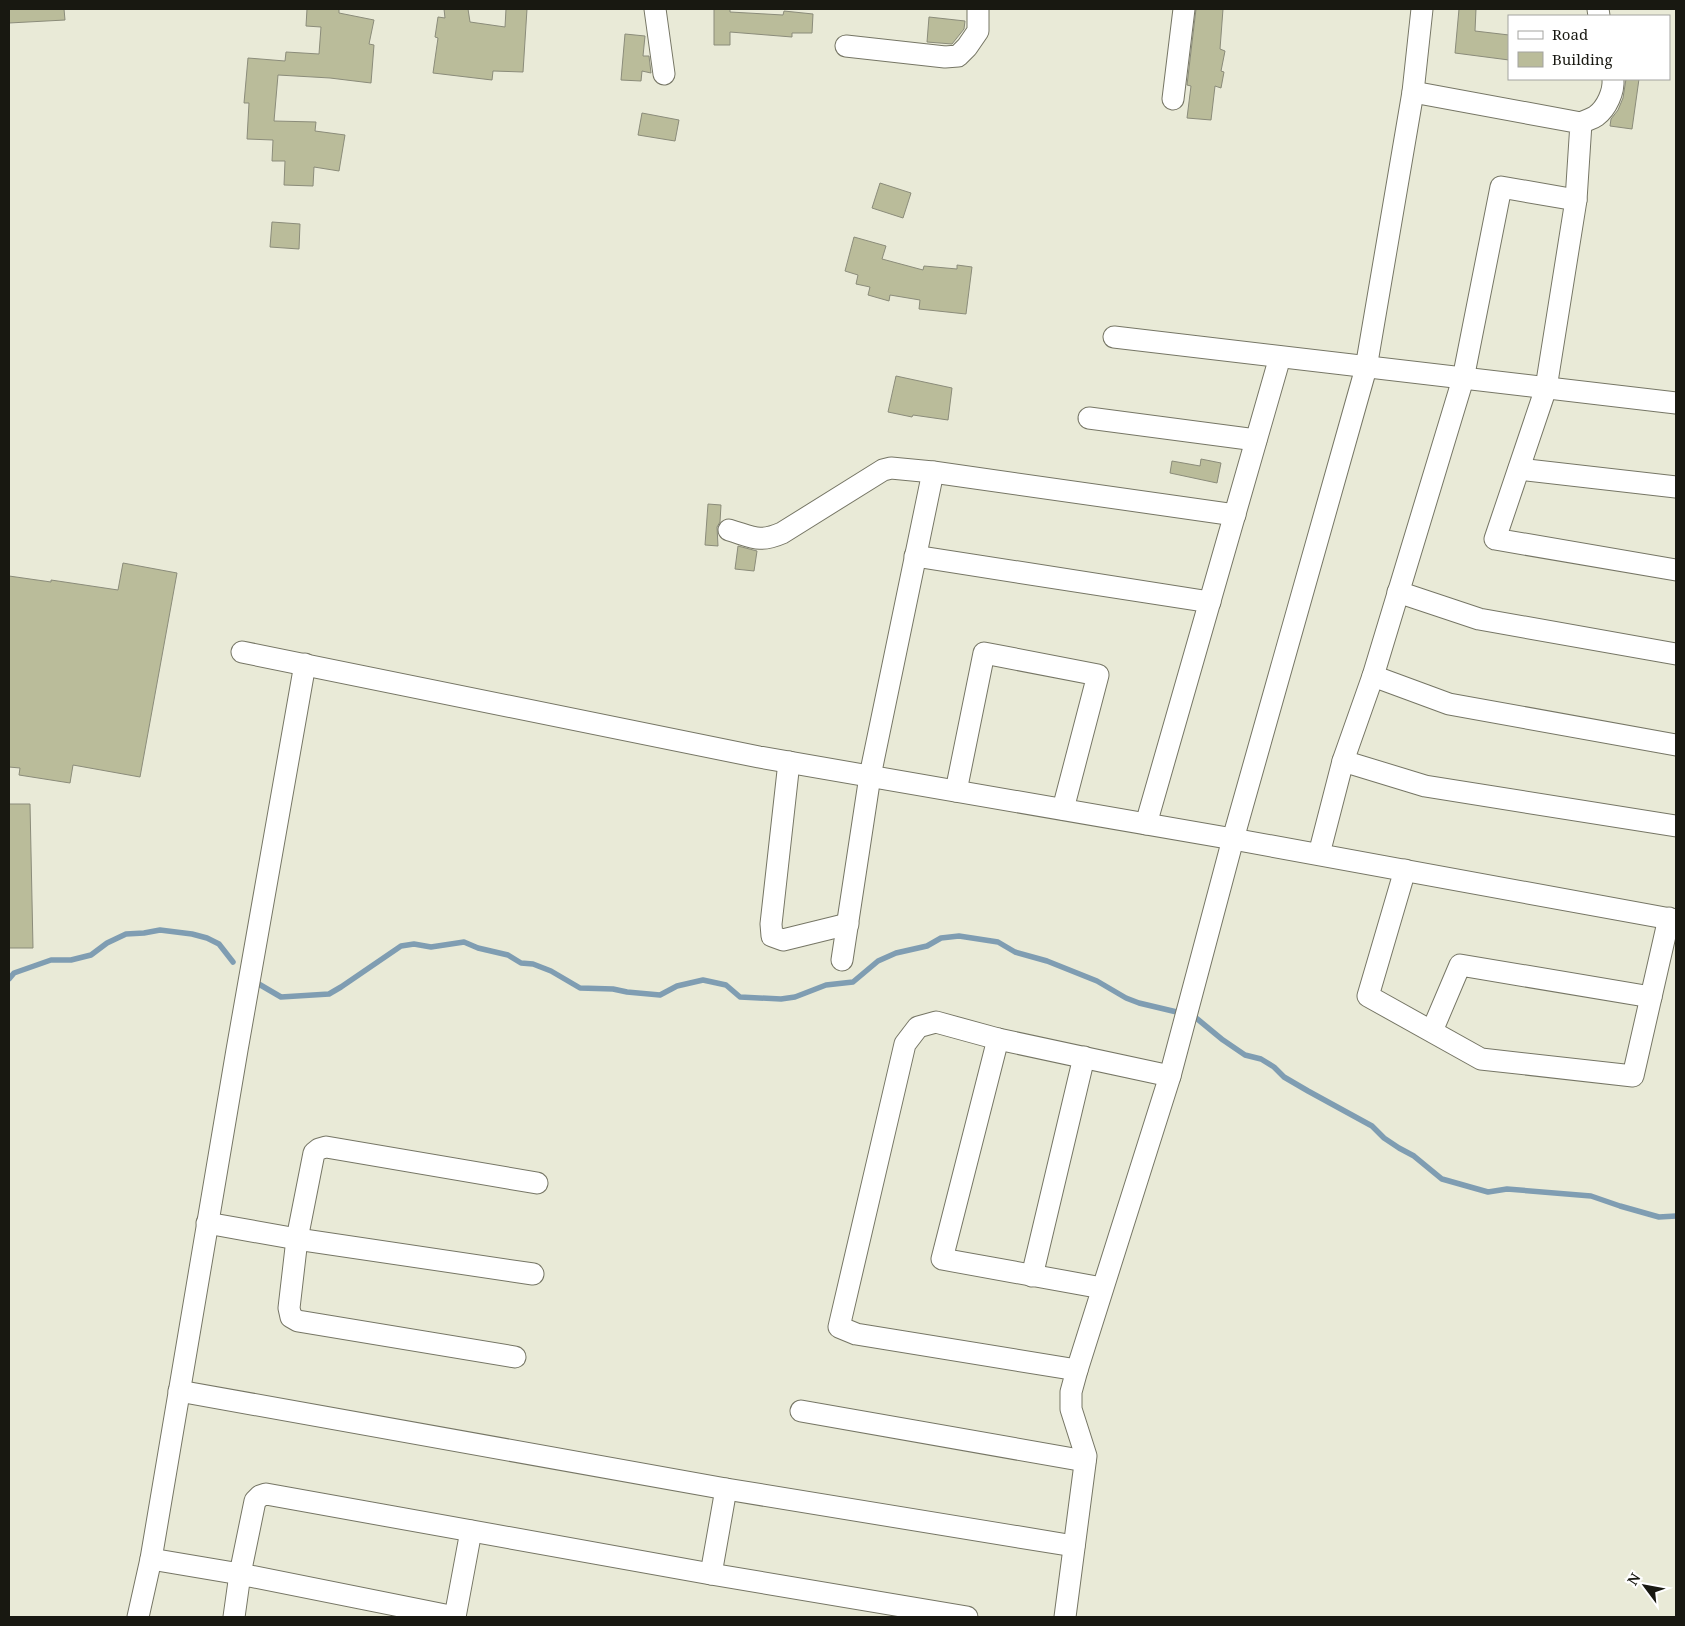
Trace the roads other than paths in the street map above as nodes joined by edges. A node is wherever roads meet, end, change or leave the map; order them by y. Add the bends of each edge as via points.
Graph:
1 (655, 9) edge
2 (978, 9) edge
3 (1184, 9) edge
4 (1422, 9) edge
5 (846, 46) dead end
6 (664, 74) dead end
7 (1614, 80) edge
8 (1413, 92) junction
9 (1173, 98) dead end
10 (1581, 122) junction
11 (1576, 200) junction
12 (1114, 337) dead end
13 (1280, 357) junction
14 (1366, 368) junction
15 (1464, 379) junction
16 (1546, 388) junction
17 (1676, 403) edge
18 (1090, 418) dead end
19 (1256, 440) junction
20 (1519, 469) junction
21 (933, 472) junction
22 (1676, 487) edge
23 (1235, 515) junction
24 (729, 530) dead end
25 (916, 556) junction
26 (1676, 570) edge
27 (1398, 592) junction
28 (1210, 602) junction
29 (242, 652) dead end
30 (1676, 654) edge
31 (305, 664) junction
32 (1373, 676) junction
33 (1676, 745) edge
34 (1343, 760) junction
35 (789, 762) junction
36 (870, 776) junction
37 (956, 791) junction
38 (1062, 809) junction
39 (1146, 824) junction
40 (1676, 826) edge
41 (1233, 839) junction
42 (1319, 854) junction
43 (1405, 870) junction
44 (1673, 919) edge
45 (848, 924) junction
46 (842, 960) dead end
47 (1651, 997) junction
48 (1432, 1032) junction
49 (998, 1039) junction
50 (1084, 1057) junction
51 (1170, 1076) junction
52 (537, 1183) dead end
53 (207, 1223) junction
54 (296, 1239) junction
55 (533, 1274) dead end
56 (1032, 1276) junction
57 (1102, 1288) junction
58 (515, 1357) dead end
59 (1077, 1370) junction
60 (179, 1391) junction
61 (801, 1411) dead end
62 (1085, 1461) junction
63 (726, 1489) junction
64 (471, 1531) junction
65 (1074, 1546) junction
66 (151, 1559) junction
67 (240, 1574) junction
68 (711, 1574) junction
69 (138, 1617) edge
70 (234, 1617) edge
71 (455, 1617) edge
72 (967, 1617) edge
73 (1065, 1617) edge

1 - 6 street
2 - 5 street via 978,31 958,56
3 - 9 street
4 - 8 street
7 - 10 street via 1611,94 1597,116
8 - 10 street
8 - 14 street
10 - 11 street
11 - 15 street via 1501,187
11 - 16 street
12 - 13 street
13 - 14 street
13 - 19 street
14 - 15 street
14 - 41 street
15 - 16 street
15 - 27 street
16 - 17 street
16 - 20 street
18 - 19 street
19 - 23 street
20 - 22 street
20 - 26 street via 1495,540
21 - 23 street
21 - 24 street via 883,470 768,539 760,540
21 - 25 street
23 - 28 street
25 - 28 street
25 - 36 street
27 - 30 street via 1479,619
27 - 32 street
28 - 39 street
29 - 31 street
31 - 35 street
31 - 53 street
32 - 33 street via 1449,704
32 - 34 street
34 - 40 street via 1425,786
34 - 42 street
35 - 36 street
35 - 45 street via 772,936 783,940
36 - 37 street
36 - 45 street
37 - 38 street
37 - 38 street via 984,652 1098,675
38 - 39 street
39 - 41 street
41 - 42 street
41 - 51 street
42 - 43 street
43 - 44 street
43 - 48 street via 1368,996
44 - 47 street
45 - 46 street
47 - 48 street via 1460,965
47 - 48 street via 1633,1076 1481,1059
49 - 50 street
49 - 56 street via 942,1259
49 - 59 street via 936,1022 918,1028 905,1044 839,1327 856,1334
50 - 51 street
50 - 56 street
51 - 57 street
52 - 54 street via 326,1147 314,1154
53 - 54 street
53 - 60 street
54 - 55 street
54 - 58 street via 290,1308 291,1317 298,1321
56 - 57 street
57 - 59 street
59 - 62 street via 1071,1392 1071,1409
60 - 63 street
60 - 66 street
61 - 62 street
62 - 65 street
63 - 65 street
63 - 68 street
64 - 67 street via 266,1494 255,1501
64 - 68 street
64 - 71 street
65 - 73 street
66 - 67 street
66 - 69 street
67 - 70 street
67 - 71 street
68 - 72 street

